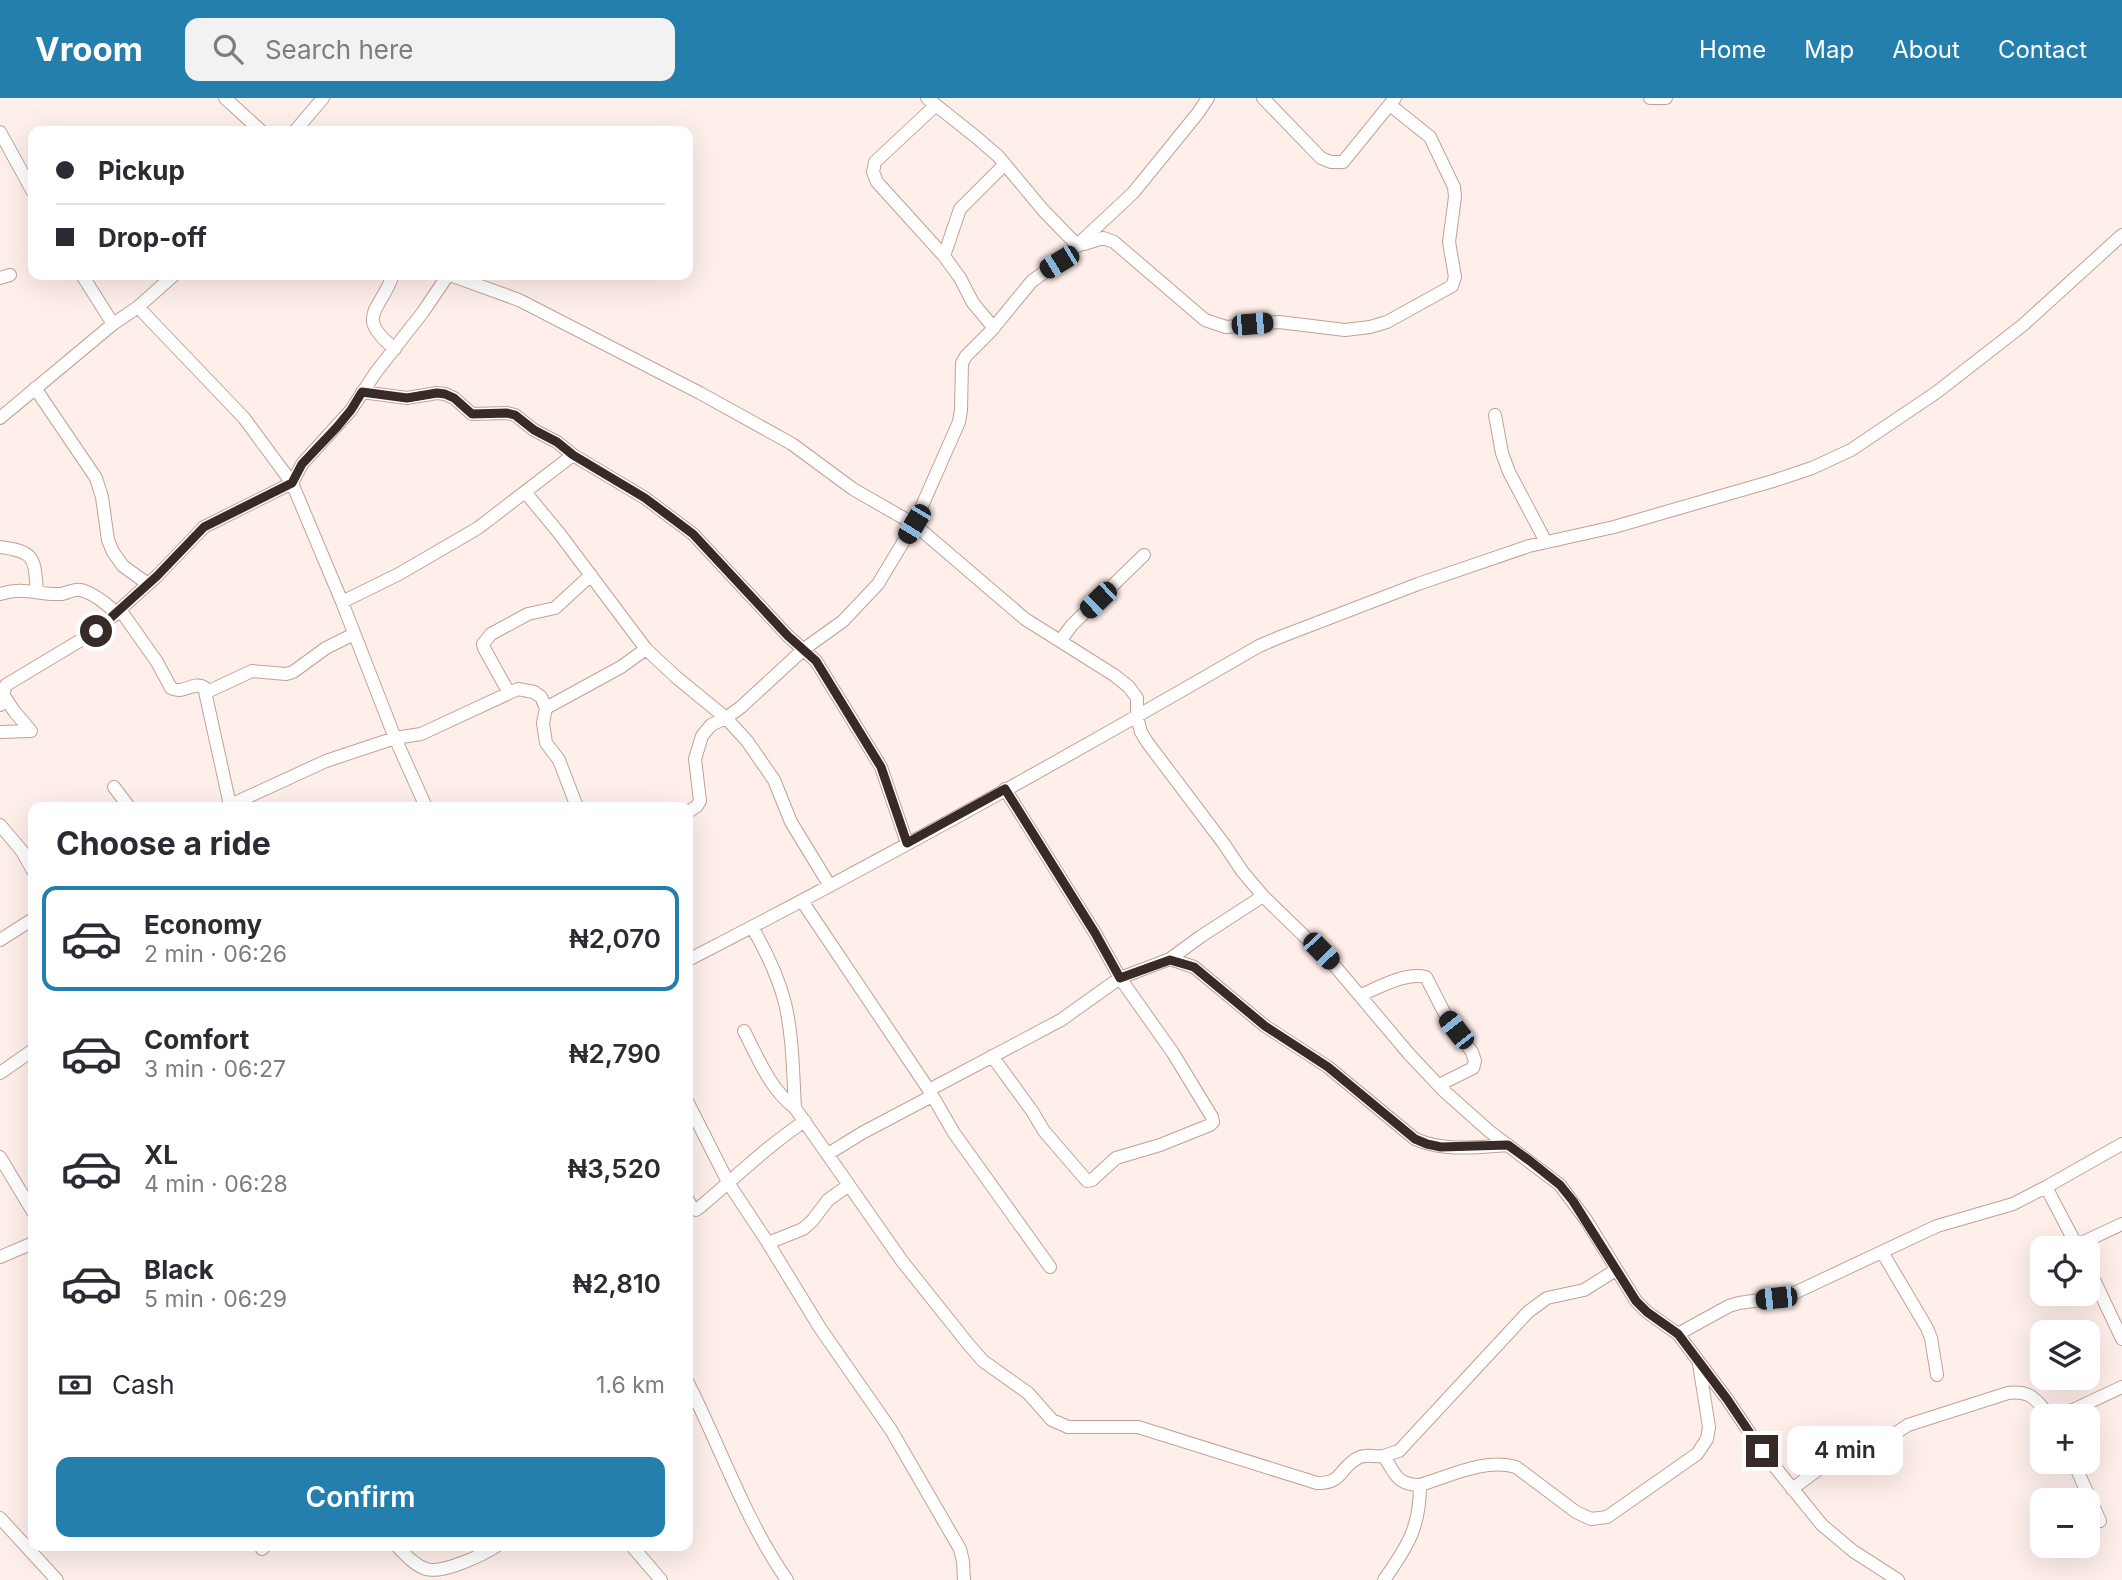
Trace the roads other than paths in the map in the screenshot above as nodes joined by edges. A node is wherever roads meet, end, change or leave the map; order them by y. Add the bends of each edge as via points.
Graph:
1 (225, 98) edge
2 (323, 98) edge
3 (1208, 98) edge
4 (1263, 98) edge
5 (1650, 98) edge
6 (1666, 98) edge
7 (1393, 101) edge
8 (931, 102) edge
9 (256, 126) edge
10 (299, 126) edge
11 (0, 132) edge
12 (1005, 164) junction
13 (28, 183) edge
14 (2122, 235) edge
15 (1078, 246) junction
16 (944, 256) junction
17 (85, 280) edge
18 (168, 280) edge
19 (390, 280) edge
20 (445, 280) edge
21 (465, 280) edge
22 (138, 307) junction
23 (113, 324) junction
24 (994, 328) junction
25 (395, 349) junction
26 (34, 388) junction
27 (362, 392) junction
28 (1495, 415) dead end
29 (0, 418) edge
30 (573, 455) junction
31 (292, 483) junction
32 (525, 492) junction
33 (914, 524) junction
34 (1546, 542) junction
35 (0, 547) edge
36 (1144, 555) dead end
37 (591, 575) junction
38 (148, 584) junction
39 (37, 591) junction
40 (0, 594) edge
41 (342, 602) junction
42 (119, 613) junction
43 (354, 634) junction
44 (1060, 641) junction
45 (646, 649) junction
46 (804, 649) junction
47 (207, 692) junction
48 (509, 693) junction
49 (2, 694) edge
50 (546, 708) junction
51 (1137, 717) junction
52 (726, 718) junction
53 (0, 732) edge
54 (395, 738) junction
55 (114, 787) dead end
56 (1005, 789) junction
57 (125, 802) edge
58 (227, 802) edge
59 (237, 802) edge
60 (424, 802) edge
61 (575, 802) edge
62 (693, 809) edge
63 (0, 825) edge
64 (907, 843) junction
65 (28, 862) edge
66 (830, 886) junction
67 (1263, 896) junction
68 (802, 901) junction
69 (28, 922) edge
70 (752, 927) junction
71 (0, 940) edge
72 (693, 957) edge
73 (1170, 960) junction
74 (1120, 978) junction
75 (1361, 995) junction
76 (744, 1031) dead end
77 (28, 1053) edge
78 (992, 1056) junction
79 (0, 1073) edge
80 (1439, 1085) junction
81 (930, 1093) junction
82 (795, 1108) junction
83 (693, 1113) edge
84 (805, 1121) junction
85 (1489, 1131) junction
86 (2122, 1144) edge
87 (1508, 1145) junction
88 (1485, 1146) junction
89 (828, 1154) junction
90 (0, 1157) edge
91 (721, 1171) junction
92 (741, 1171) junction
93 (729, 1184) junction
94 (849, 1185) junction
95 (2046, 1187) junction
96 (28, 1204) edge
97 (693, 1208) edge
98 (2122, 1224) edge
99 (2073, 1236) edge
100 (2098, 1236) edge
101 (768, 1243) junction
102 (28, 1245) edge
103 (1882, 1252) junction
104 (0, 1257) edge
105 (1050, 1267) dead end
106 (1616, 1270) junction
107 (2100, 1292) edge
108 (1678, 1334) junction
109 (2122, 1339) edge
110 (1699, 1363) junction
111 (1937, 1374) dead end
112 (2122, 1387) edge
113 (693, 1393) edge
114 (2039, 1404) edge
115 (2086, 1404) edge
116 (1384, 1456) junction
117 (1420, 1485) junction
118 (1792, 1489) junction
119 (0, 1518) edge
120 (28, 1548) edge
121 (30, 1551) edge
122 (402, 1551) edge
123 (485, 1551) edge
124 (636, 1551) edge
125 (434, 1575) edge
126 (57, 1580) edge
127 (661, 1580) edge
128 (787, 1580) edge
129 (964, 1580) edge
130 (1384, 1580) edge
131 (1899, 1580) edge

1 - 9 street
2 - 10 street
3 - 15 street via 1133,193
4 - 7 street via 1321,158 1337,163 1343,162
5 - 6 street
7 - 15 street via 1430,137 1454,187 1450,242 1455,277 1452,286 1387,322 1345,330 1279,322 1215,325 1114,242 1103,238
8 - 12 street
8 - 16 street via 875,162 873,172
11 - 13 street
12 - 15 street
12 - 16 street via 960,209
14 - 34 street via 2023,325 1937,393 1851,450 1773,481
15 - 24 street via 1032,281
16 - 24 street
17 - 23 street
18 - 22 street
19 - 25 street via 372,318 380,337
20 - 25 street
21 - 33 street via 528,304 700,393 792,444 853,489
22 - 23 street
22 - 31 street via 244,418
23 - 26 street
24 - 33 street via 962,363 958,422
25 - 27 street
26 - 29 street
26 - 38 street via 96,478 113,552 123,566
27 - 30 street via 407,398 445,394 472,414 515,415
27 - 31 street via 302,464
28 - 34 street via 1509,472
30 - 32 street
30 - 46 street via 645,498 693,534
31 - 38 street via 204,527
31 - 41 street
32 - 37 street
32 - 41 street via 478,528
33 - 44 street via 1007,606
33 - 46 street via 871,593 843,621
34 - 51 street via 1280,637
35 - 39 street via 22,551 31,558
36 - 44 street
37 - 45 street
37 - 48 street via 555,608 528,614 485,640 484,648
38 - 42 street
39 - 40 street
39 - 42 street via 62,594 83,590
41 - 43 street
42 - 47 street via 171,688 182,691 201,684
42 - 49 street
43 - 47 street via 293,672 252,671
43 - 54 street
44 - 51 street via 1129,687 1137,698
45 - 50 street
45 - 52 street
46 - 52 street
46 - 64 street via 873,752
47 - 58 street
48 - 50 street via 518,689 534,692
48 - 54 street via 421,734
49 - 53 street via 32,731
50 - 61 street via 546,743
51 - 56 street
51 - 67 street via 1147,742
52 - 62 street via 711,725 698,745 700,801
52 - 66 street via 774,780 791,822
54 - 59 street via 326,761
54 - 60 street
55 - 57 street
56 - 64 street
56 - 74 street
63 - 65 street
64 - 66 street
66 - 68 street
67 - 73 street
67 - 75 street
68 - 70 street
68 - 81 street
69 - 71 street
70 - 72 street
70 - 82 street via 785,1004
73 - 74 street
73 - 88 street via 1202,974 1257,1020 1328,1067 1415,1139 1441,1147
74 - 78 street via 1061,1020
74 - 78 street via 1206,1106 1212,1117 1210,1125 1116,1158 1087,1181 1044,1131
75 - 80 street
75 - 80 street via 1407,977 1426,978 1475,1061 1473,1068
76 - 82 street via 771,1082
77 - 79 street
78 - 81 street
80 - 85 street
81 - 89 street
81 - 105 street
82 - 84 street
83 - 91 street
84 - 89 street
84 - 92 street
85 - 87 street
85 - 88 street
86 - 95 street
87 - 88 street
87 - 106 street via 1567,1193
89 - 94 street
90 - 96 street
91 - 92 street
91 - 93 street
92 - 93 street
93 - 97 street
93 - 101 street
94 - 101 street via 828,1200 803,1229
94 - 116 street via 902,1261 983,1361 1028,1393 1060,1425 1138,1427 1317,1483 1335,1480 1356,1458
95 - 99 street
95 - 103 street via 1998,1209 1937,1226
98 - 100 street
101 - 129 street via 891,1430 960,1549
102 - 104 street
103 - 108 street via 1788,1296 1729,1306
103 - 111 street via 1927,1328
106 - 108 street via 1636,1301
106 - 116 street via 1584,1290 1547,1298 1528,1312 1399,1451
107 - 109 street
108 - 110 street
110 - 117 street via 1707,1439 1697,1454 1607,1517 1591,1519 1576,1512 1516,1466 1491,1464
110 - 118 street
112 - 115 street
113 - 128 street via 757,1531
114 - 118 street via 2021,1391 2008,1393 1908,1425 1878,1445 1827,1463
116 - 117 street via 1399,1481
117 - 130 street via 1413,1534
118 - 131 street via 1836,1538
119 - 120 street
121 - 126 street
122 - 125 street
123 - 125 street
124 - 127 street

